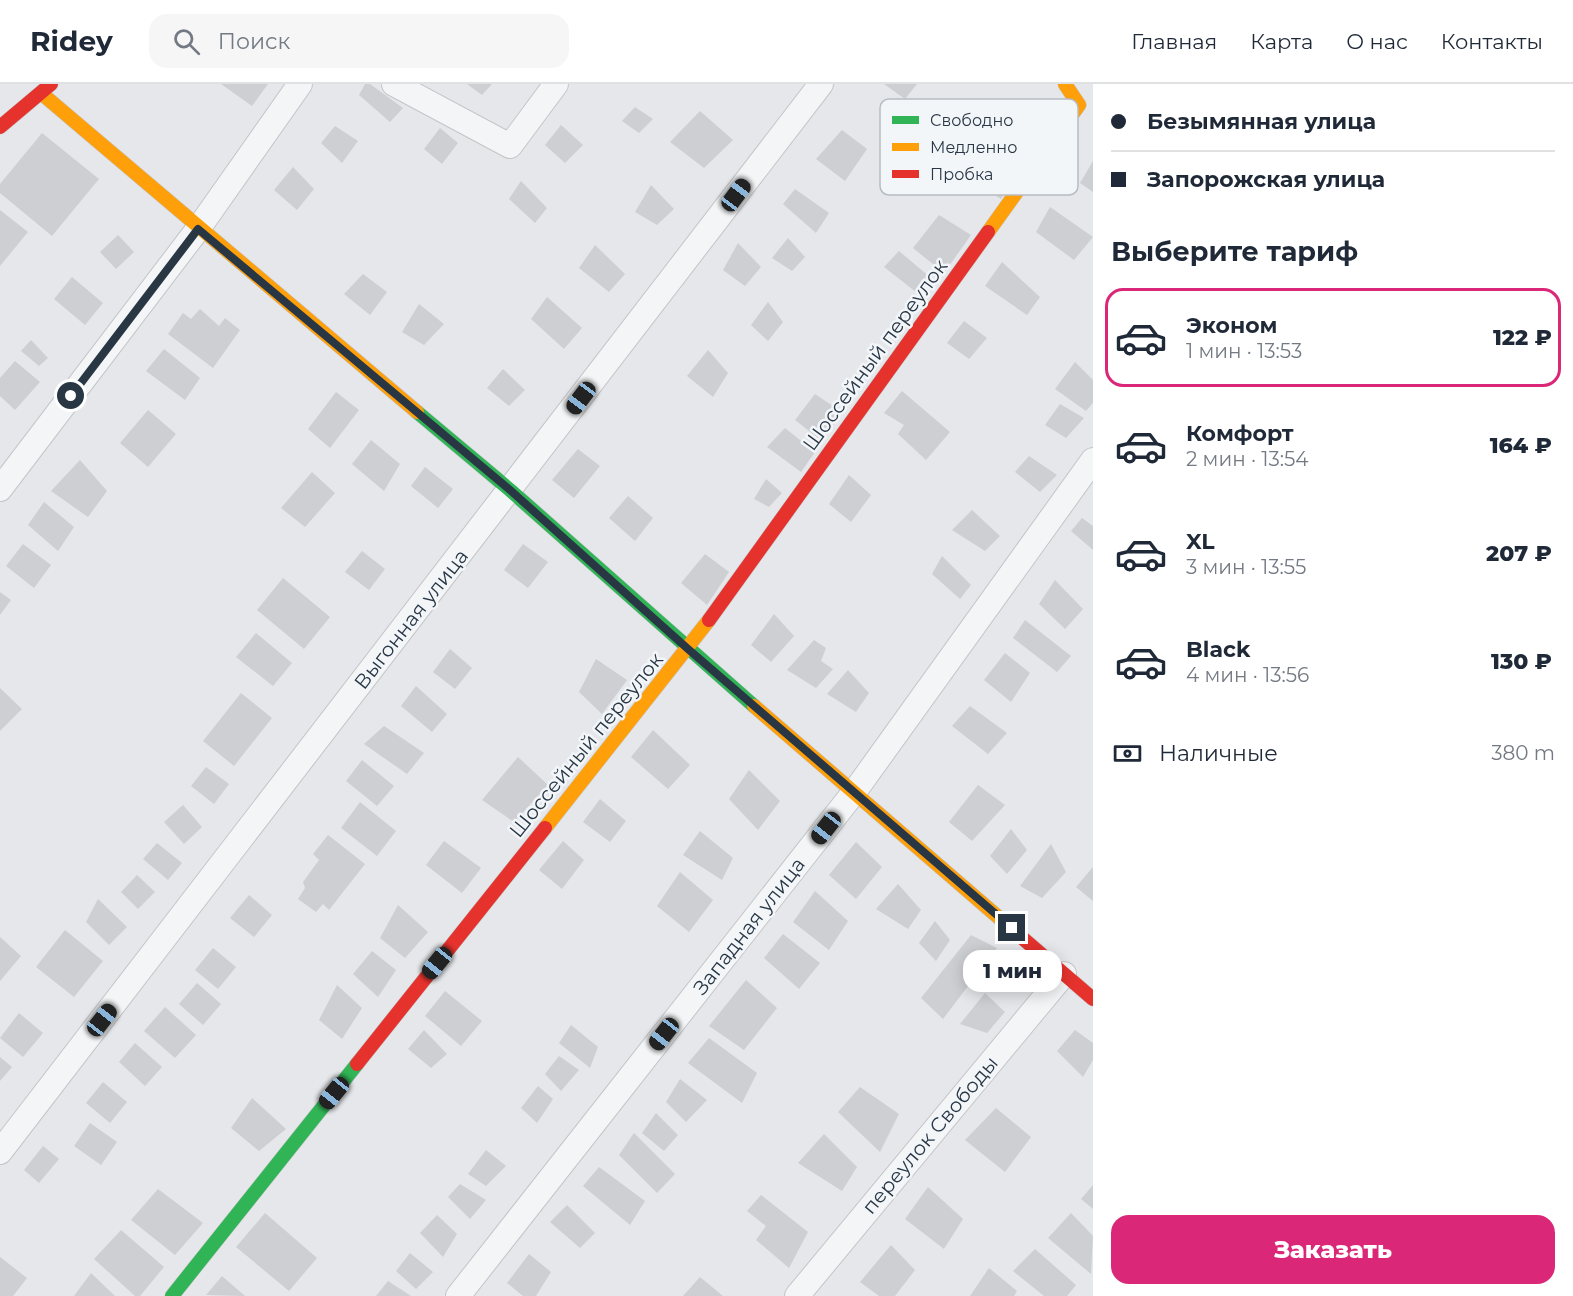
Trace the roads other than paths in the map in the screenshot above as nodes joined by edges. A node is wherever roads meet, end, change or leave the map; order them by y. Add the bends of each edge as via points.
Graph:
1 (300, 84) edge
2 (394, 84) edge
3 (556, 84) edge
4 (820, 84) edge
5 (1065, 84) edge
6 (46, 88) edge
7 (1075, 99) edge
8 (4, 116) edge
9 (1014, 195) edge
10 (198, 229) junction
11 (1093, 460) edge
12 (0, 489) edge
13 (510, 490) junction
14 (688, 649) junction
15 (855, 791) junction
16 (1064, 974) junction
17 (1093, 999) edge
18 (0, 1152) edge
19 (172, 1296) edge
20 (458, 1296) edge
21 (797, 1296) edge

1 - 10 street
2 - 3 street via 510,146
4 - 13 street, Выгонная улица
5 - 7 street, Шоссейный переулок
6 - 8 street
6 - 10 street
9 - 14 street, Шоссейный переулок
10 - 12 street
10 - 13 street
11 - 15 street, Западная улица
13 - 14 street
13 - 18 street, Выгонная улица
14 - 15 street
14 - 19 street, Шоссейный переулок
15 - 16 street
15 - 20 street, Западная улица
16 - 17 street
16 - 21 street, переулок Свободы

